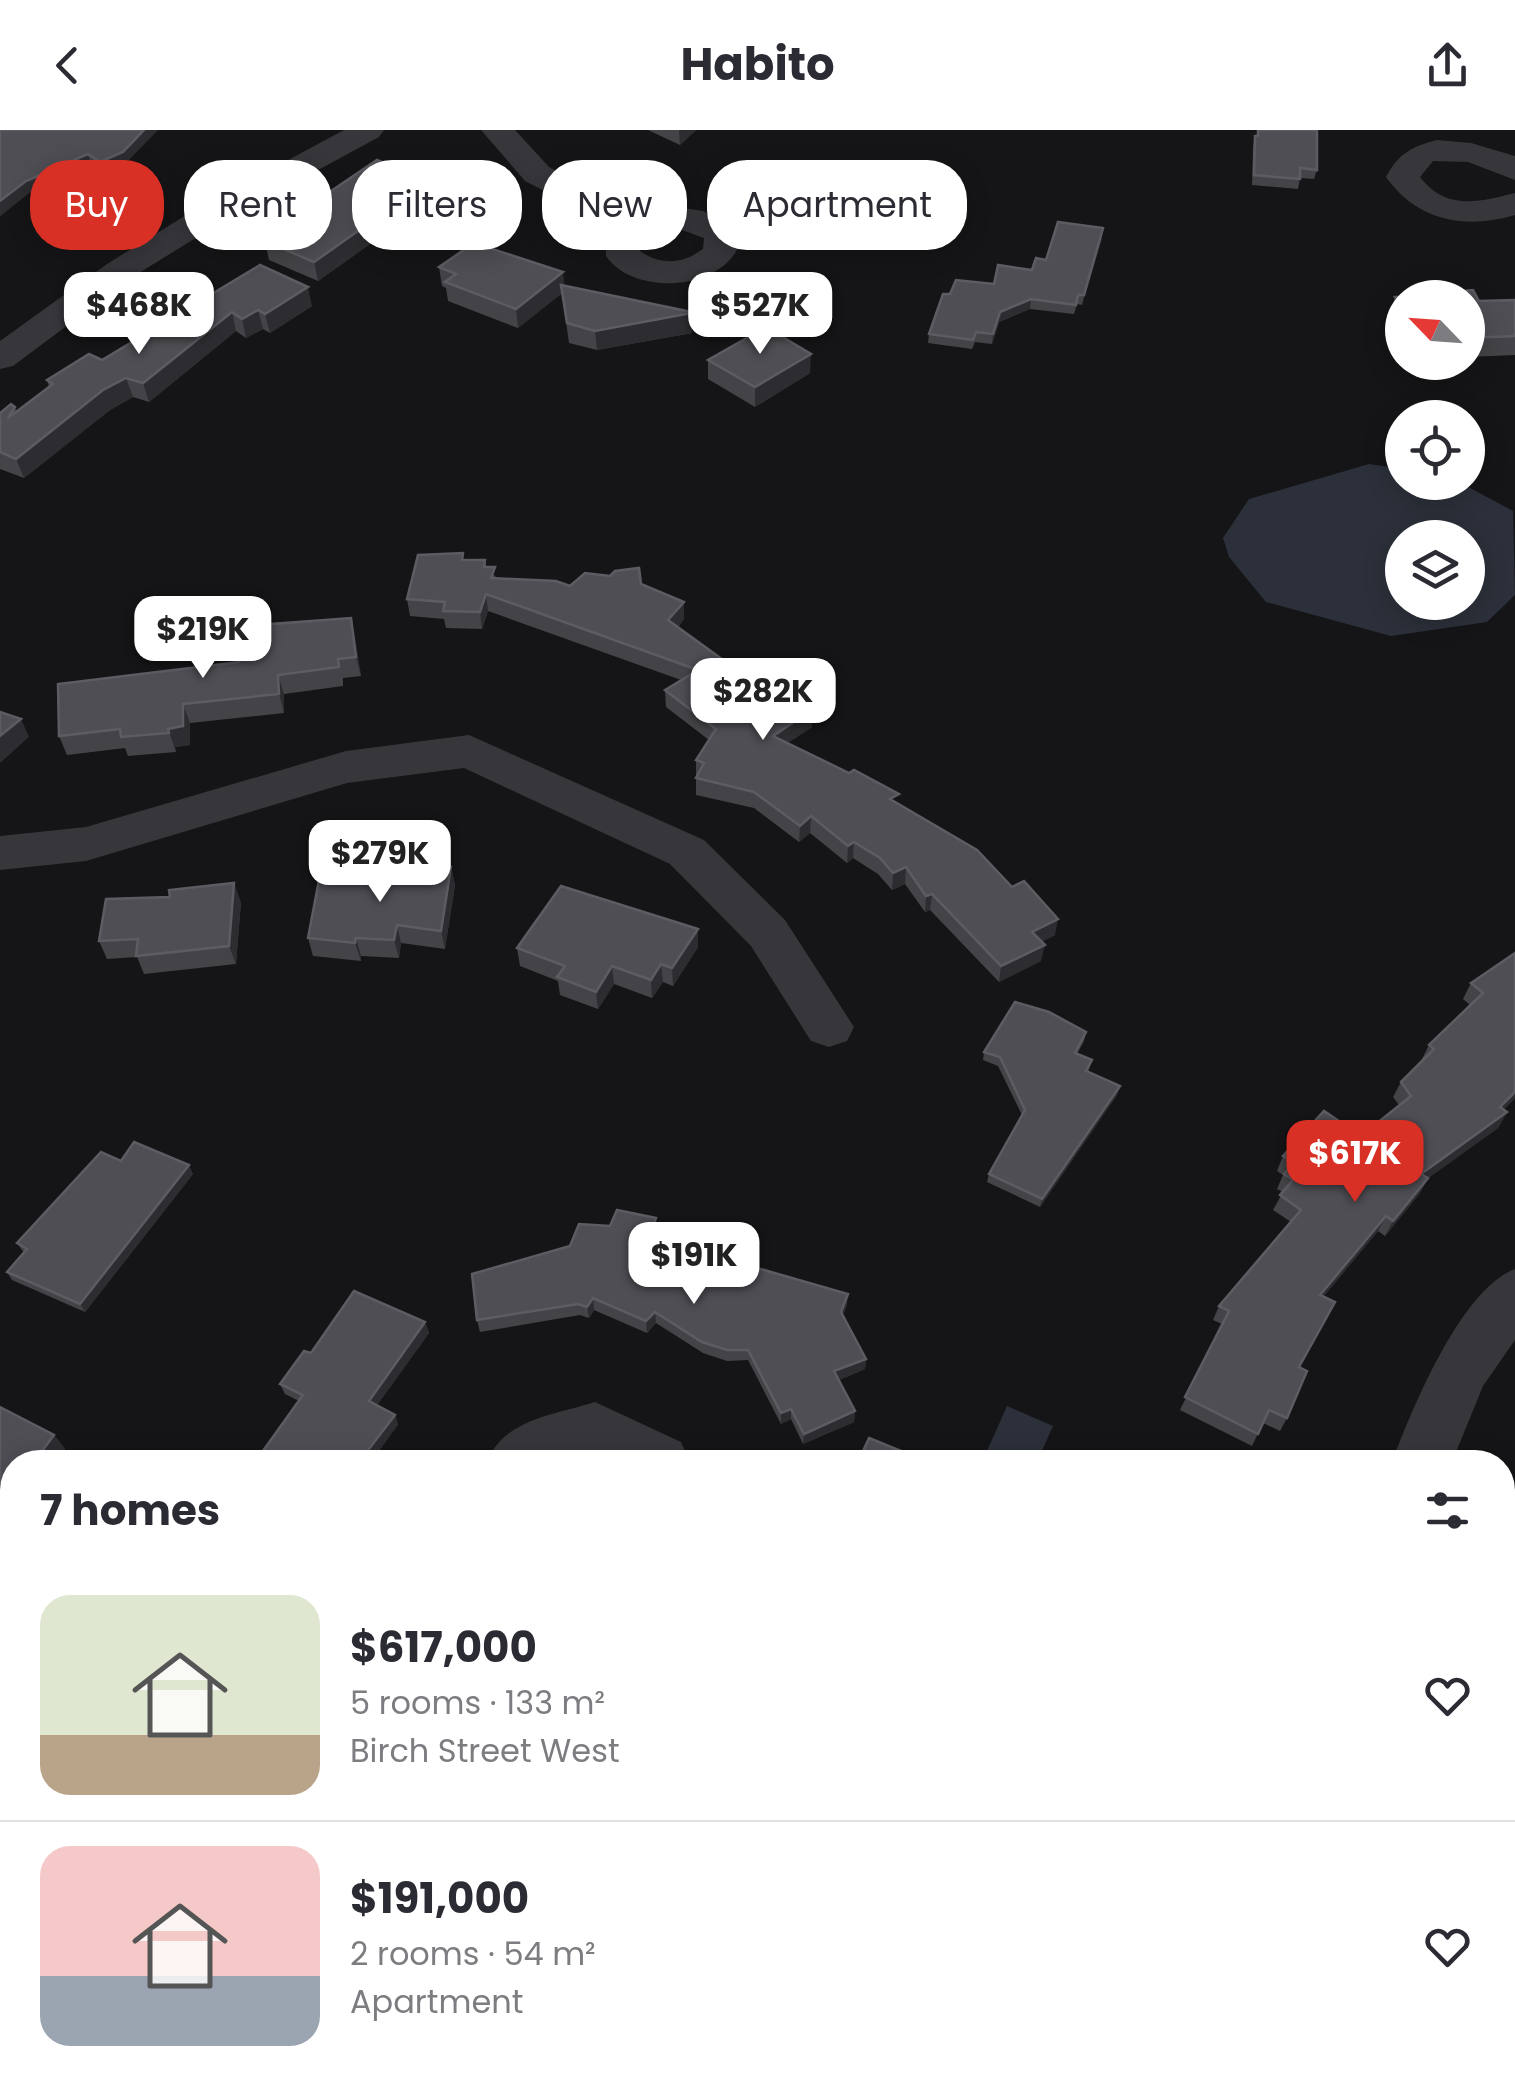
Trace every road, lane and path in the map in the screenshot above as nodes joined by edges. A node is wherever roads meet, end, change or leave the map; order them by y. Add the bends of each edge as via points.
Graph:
1 (368, 130) edge
2 (497, 130) edge
3 (1515, 170) edge
4 (542, 176) edge
5 (1515, 203) edge
6 (0, 358) edge
7 (0, 853) edge
8 (829, 1027) dead end
9 (1515, 1294) edge
10 (529, 1450) edge
11 (637, 1450) edge
12 (1427, 1450) edge

1 - 6 street via 202,219
2 - 4 street
3 - 5 street via 1482,154 1436,151 1418,156 1403,177 1424,200 1445,208 1493,212
7 - 8 street via 86,844 346,767 468,751 687,852 768,933
9 - 12 street via 1460,1371
10 - 11 street via 596,1429

